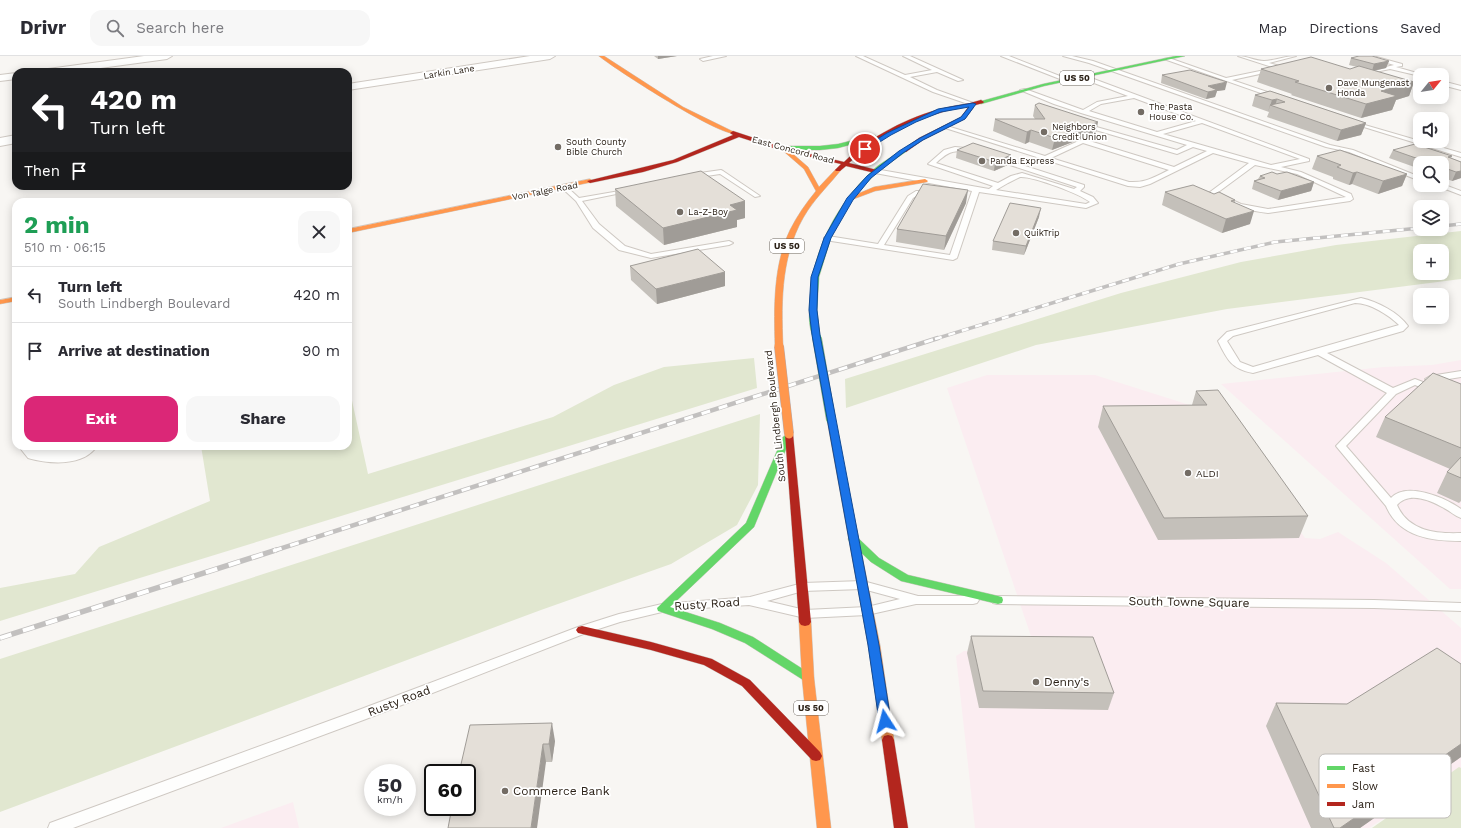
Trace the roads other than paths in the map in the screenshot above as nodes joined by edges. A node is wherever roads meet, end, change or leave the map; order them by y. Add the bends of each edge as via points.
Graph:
1 (167, 56) edge
2 (550, 56) edge
3 (601, 56) edge
4 (723, 56) edge
5 (859, 56) edge
6 (906, 56) edge
7 (1004, 56) edge
8 (1066, 56) edge
9 (1183, 56) edge
10 (1241, 56) edge
11 (1293, 56) edge
12 (1367, 56) edge
13 (703, 59) dead end
14 (1168, 59) junction
15 (1264, 63) junction
16 (78, 68) edge
17 (1281, 68) junction
18 (1288, 68) edge
19 (1391, 68) junction
20 (1114, 70) junction
21 (941, 71) junction
22 (1358, 74) edge
23 (1413, 74) edge
24 (12, 76) edge
25 (1083, 77) junction
26 (0, 78) edge
27 (906, 78) junction
28 (1228, 79) junction
29 (960, 80) dead end
30 (1067, 80) junction
31 (1449, 85) edge
32 (352, 86) edge
33 (1461, 88) edge
34 (1022, 90) junction
35 (1135, 96) junction
36 (1283, 99) edge
37 (973, 104) junction
38 (1083, 112) junction
39 (1203, 121) junction
40 (1349, 121) edge
41 (1080, 124) edge
42 (945, 127) junction
43 (889, 134) junction
44 (1157, 134) junction
45 (738, 135) junction
46 (12, 140) edge
47 (0, 142) edge
48 (770, 145) junction
49 (1193, 145) junction
50 (734, 147) dead end
51 (746, 147) dead end
52 (783, 148) junction
53 (701, 150) junction
54 (1212, 151) junction
55 (901, 152) junction
56 (984, 155) edge
57 (1461, 155) edge
58 (992, 157) edge
59 (1046, 158) junction
60 (1254, 162) junction
61 (845, 164) junction
62 (1271, 167) junction
63 (1173, 169) junction
64 (875, 171) junction
65 (1413, 176) edge
66 (686, 178) edge
67 (924, 181) junction
68 (998, 185) junction
69 (564, 188) junction
70 (640, 188) edge
71 (976, 188) junction
72 (1449, 189) edge
73 (818, 190) junction
74 (991, 191) junction
75 (1075, 191) junction
76 (1461, 193) edge
77 (939, 194) edge
78 (757, 196) dead end
79 (850, 198) junction
80 (578, 200) junction
81 (352, 230) edge
82 (828, 238) junction
83 (729, 243) dead end
84 (880, 246) junction
85 (12, 300) edge
86 (0, 302) edge
87 (1319, 352) junction
88 (1461, 374) edge
89 (1414, 382) junction
90 (1393, 392) junction
91 (1441, 392) edge
92 (789, 434) junction
93 (32, 450) edge
94 (81, 450) edge
95 (1391, 505) junction
96 (1461, 514) edge
97 (1461, 537) edge
98 (853, 539) junction
99 (863, 585) junction
100 (804, 587) junction
101 (916, 600) junction
102 (998, 600) junction
103 (749, 601) junction
104 (1461, 607) edge
105 (662, 608) junction
106 (867, 611) junction
107 (805, 614) junction
108 (582, 630) junction
109 (808, 678) junction
110 (816, 756) junction
111 (55, 828) edge
112 (824, 828) edge
113 (901, 828) edge

1 - 16 street
2 - 32 street, Larkin Lane
3 - 45 main road, East Concord Road via 697,116
4 - 13 lane
5 - 27 lane
6 - 21 lane
7 - 30 lane
8 - 20 lane
9 - 14 main road, South Lindbergh Boulevard / US 50
10 - 15 lane
11 - 15 lane
12 - 19 lane via 1400,65
14 - 20 main road, South Lindbergh Boulevard / US 50
14 - 28 lane
15 - 17 lane
17 - 18 lane
17 - 28 lane
19 - 22 lane
19 - 23 lane
20 - 25 main road, South Lindbergh Boulevard / US 50
20 - 65 lane via 1320,144 1351,151
21 - 27 lane
21 - 29 lane
24 - 26 street
25 - 30 main road, South Lindbergh Boulevard / US 50
25 - 35 lane
27 - 37 lane
28 - 36 lane
30 - 34 main road, South Lindbergh Boulevard / US 50
31 - 33 lane
34 - 37 main road, South Lindbergh Boulevard / US 50
34 - 38 lane via 1058,106
35 - 38 lane via 1099,103
35 - 39 lane
37 - 42 main road via 963,118
37 - 43 main road, South Lindbergh Boulevard / US 50 via 940,110
38 - 44 lane
39 - 44 lane
39 - 62 lane via 1308,160
40 - 57 lane
41 - 49 lane via 1177,152
42 - 55 main road
42 - 59 lane
43 - 52 main road via 838,146
43 - 61 main road, South Lindbergh Boulevard / US 50
44 - 49 lane
45 - 48 main road, East Concord Road
45 - 53 main road, Von Talge Road
46 - 47 street
48 - 51 main road
48 - 52 main road, East Concord Road
49 - 54 lane
50 - 53 main road
52 - 61 main road, East Concord Road
52 - 73 main road via 806,168
53 - 69 main road, Von Talge Road via 660,166
54 - 60 lane
54 - 63 lane
55 - 64 main road
55 - 67 main road via 905,164
56 - 68 lane via 962,148 951,148 932,164
58 - 75 lane via 1082,186
59 - 63 lane via 1128,184 1148,182
59 - 63 lane via 1083,141
60 - 62 lane
60 - 62 lane via 1212,192 1260,211 1350,199 1349,196 1299,173
61 - 64 main road, East Concord Road
61 - 73 main road, South Lindbergh Boulevard / US 50
64 - 67 lane, East Concord Road
64 - 79 main road
66 - 78 lane via 721,172
67 - 71 lane, East Concord Road
67 - 79 main road via 874,189
68 - 74 lane
68 - 75 lane via 1022,175
69 - 80 lane
69 - 81 main road, Von Talge Road
70 - 80 lane
71 - 74 lane, East Concord Road
71 - 84 lane via 970,198 953,258
72 - 76 lane
73 - 92 main road, South Lindbergh Boulevard / US 50, bridge via 792,231 782,257 778,287 779,346
74 - 75 lane, East Concord Road via 1086,206 1095,203
77 - 84 lane via 925,192 910,197
79 - 82 main road
80 - 83 lane via 596,226 622,248 651,256
82 - 84 lane
82 - 98 main road, bridge via 815,277 813,310
85 - 86 main road
87 - 87 lane via 1404,326 1367,301 1360,300 1230,334 1222,341 1236,365 1243,369 1253,370
87 - 90 lane
88 - 89 lane
89 - 90 lane
89 - 91 lane
90 - 95 lane via 1341,446
92 - 100 main road, South Lindbergh Boulevard / US 50
92 - 105 main road via 750,525
93 - 94 street via 35,454 55,457
95 - 96 lane via 1401,496 1422,495 1446,503
95 - 97 lane via 1398,519 1419,532 1444,538
98 - 99 main road
98 - 102 main road via 875,560 905,578
99 - 100 lane, Rusty Road
99 - 101 lane, South Towne Square
99 - 106 main road
100 - 103 lane, Rusty Road
100 - 107 main road, South Lindbergh Boulevard / US 50
101 - 102 lane, South Towne Square
101 - 106 lane, South Towne Square
102 - 104 lane, South Towne Square
103 - 105 lane, Rusty Road
103 - 107 lane, Rusty Road
105 - 108 lane, Rusty Road
105 - 109 main road via 749,640
106 - 107 lane, South Towne Square
106 - 113 main road
107 - 109 main road, South Lindbergh Boulevard / US 50
108 - 110 main road via 708,662 746,683
108 - 111 lane, Rusty Road
109 - 110 main road, South Lindbergh Boulevard / US 50
110 - 112 main road, South Lindbergh Boulevard / US 50

